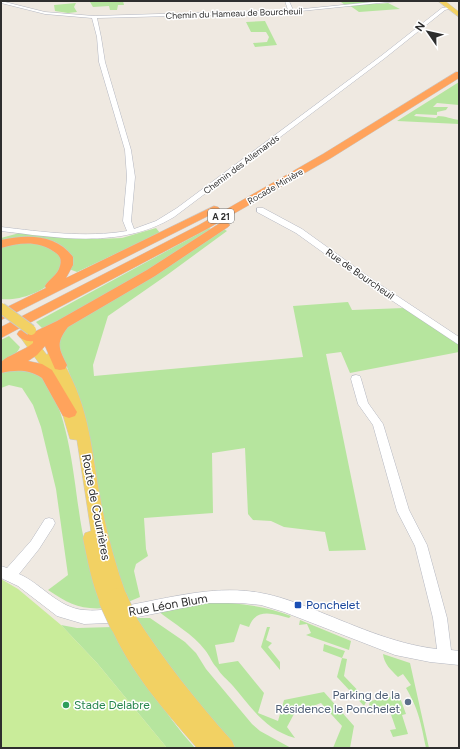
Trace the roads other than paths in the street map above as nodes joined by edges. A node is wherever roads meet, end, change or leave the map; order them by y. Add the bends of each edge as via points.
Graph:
1 (288, 1) edge
2 (397, 1) edge
3 (441, 1) edge
4 (1, 2) edge
5 (450, 8) junction
6 (291, 11) junction
7 (459, 15) edge
8 (94, 17) junction
9 (459, 67) edge
10 (459, 74) edge
11 (327, 156) junction
12 (252, 192) junction
13 (260, 210) dead end
14 (1, 229) edge
15 (132, 233) junction
16 (1, 244) edge
17 (23, 304) junction
18 (1, 308) edge
19 (1, 315) edge
20 (62, 324) junction
21 (1, 325) edge
22 (1, 333) edge
23 (34, 338) junction
24 (459, 342) edge
25 (60, 365) junction
26 (1, 368) edge
27 (356, 379) dead end
28 (69, 412) junction
29 (49, 523) dead end
30 (5, 573) edge
31 (113, 599) junction
32 (124, 622) junction
33 (452, 657) edge
34 (210, 748) edge
35 (225, 748) edge

1 - 6 street
2 - 6 street, Chemin du Hameau de Bourcheuil
3 - 5 main road
4 - 8 street, Chemin du Hameau de Bourcheuil via 45,13
5 - 7 main road
5 - 15 street, Chemin des Allemands via 444,8 383,58 184,207 161,222
6 - 8 street, Chemin du Hameau de Bourcheuil
8 - 15 street via 102,62 128,150 131,177 128,221
9 - 12 highway, Rocade Minière / A 21
10 - 11 highway, Rocade Minière / A 21
11 - 20 highway via 157,269
11 - 22 highway, Rocade Minière / A 21 via 203,227
12 - 17 highway
12 - 21 highway, Rocade Minière / A 21
13 - 24 street, Rue de Bourcheuil via 299,231
14 - 15 street, Chemin des Allemands via 98,237
16 - 17 highway via 37,240 59,248 67,256 67,268 62,275 48,288
17 - 19 highway
18 - 23 main road, Route de Courrières, bridge
19 - 23 main road, Route de Courrières
20 - 23 highway
20 - 25 highway via 51,341
23 - 25 main road, Route de Courrières
23 - 26 highway
23 - 28 main road, Route de Courrières via 53,372
25 - 31 main road, Route de Courrières via 79,409 100,544
26 - 28 highway via 29,365 42,370 47,374
27 - 33 street via 363,404 378,424 403,511 421,545
28 - 31 main road, Route de Courrières via 94,558
29 - 30 street via 35,544
30 - 33 street, Rue Léon Blum via 23,582 62,611 84,617 108,616 206,597 261,599 284,605 395,648
31 - 32 main road, Route de Courrières, bridge
32 - 34 main road, Route de Courrières via 143,667 165,697
32 - 35 main road, Route de Courrières

